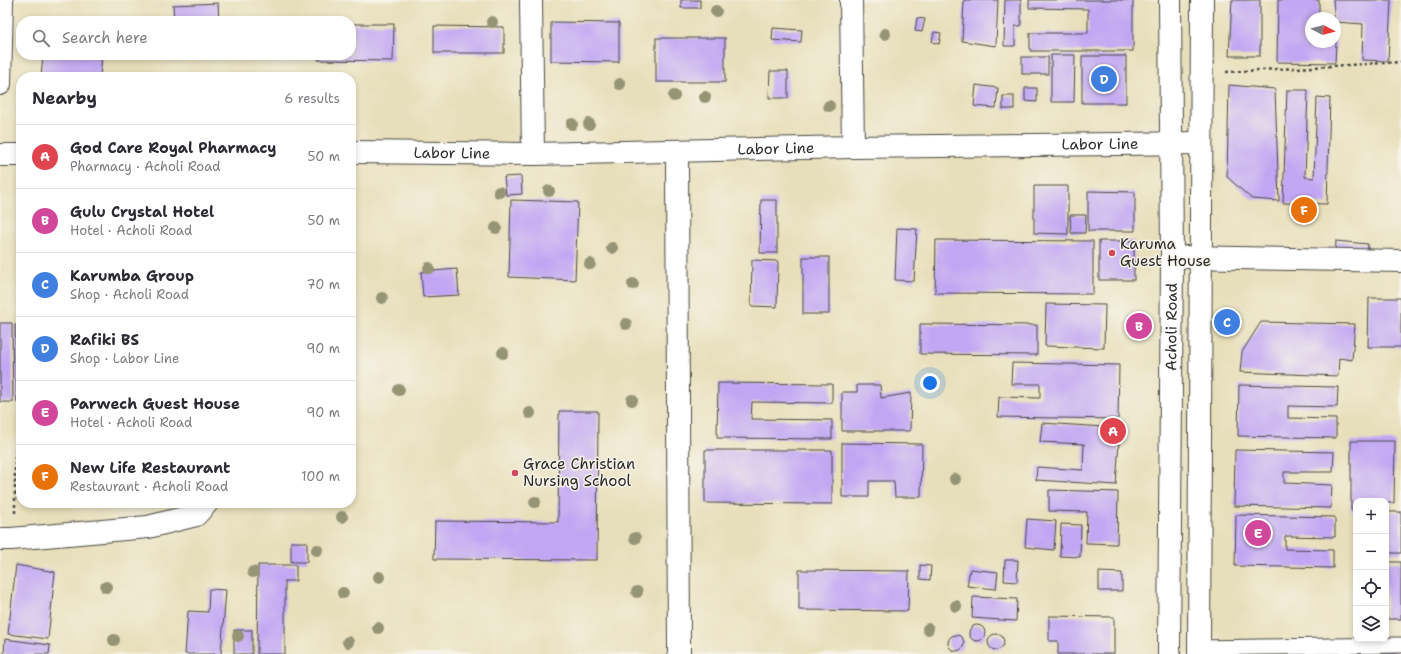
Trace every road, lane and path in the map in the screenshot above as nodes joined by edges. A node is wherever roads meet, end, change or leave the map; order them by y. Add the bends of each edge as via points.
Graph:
1 (2, 0) edge
2 (531, 0) edge
3 (851, 0) edge
4 (1170, 0) edge
5 (1202, 0) edge
6 (1401, 62) edge
7 (1202, 73) junction
8 (0, 84) edge
9 (1201, 143) junction
10 (1170, 144) junction
11 (853, 147) junction
12 (677, 151) junction
13 (356, 152) edge
14 (533, 154) junction
15 (0, 155) edge
16 (16, 155) edge
17 (1200, 256) junction
18 (1172, 257) junction
19 (1401, 261) edge
20 (16, 449) edge
21 (202, 508) edge
22 (6, 539) edge
23 (1401, 645) edge
24 (1199, 651) edge
25 (679, 654) edge
26 (1169, 654) edge

1 - 8 street
2 - 14 street
3 - 11 street
4 - 10 street, Acholi Road
5 - 7 street, Acholi Road
6 - 7 path
7 - 9 street, Acholi Road
9 - 10 street, Labor Line
9 - 17 street, Acholi Road
10 - 11 street, Labor Line
10 - 18 street, Acholi Road
11 - 12 street, Labor Line
12 - 14 street, Labor Line
12 - 25 street
13 - 14 street, Labor Line
15 - 16 street
17 - 18 street
17 - 19 street
17 - 24 street, Acholi Road
18 - 26 street, Acholi Road
20 - 22 path via 16,512
21 - 22 street via 196,515 148,527
23 - 24 lane

